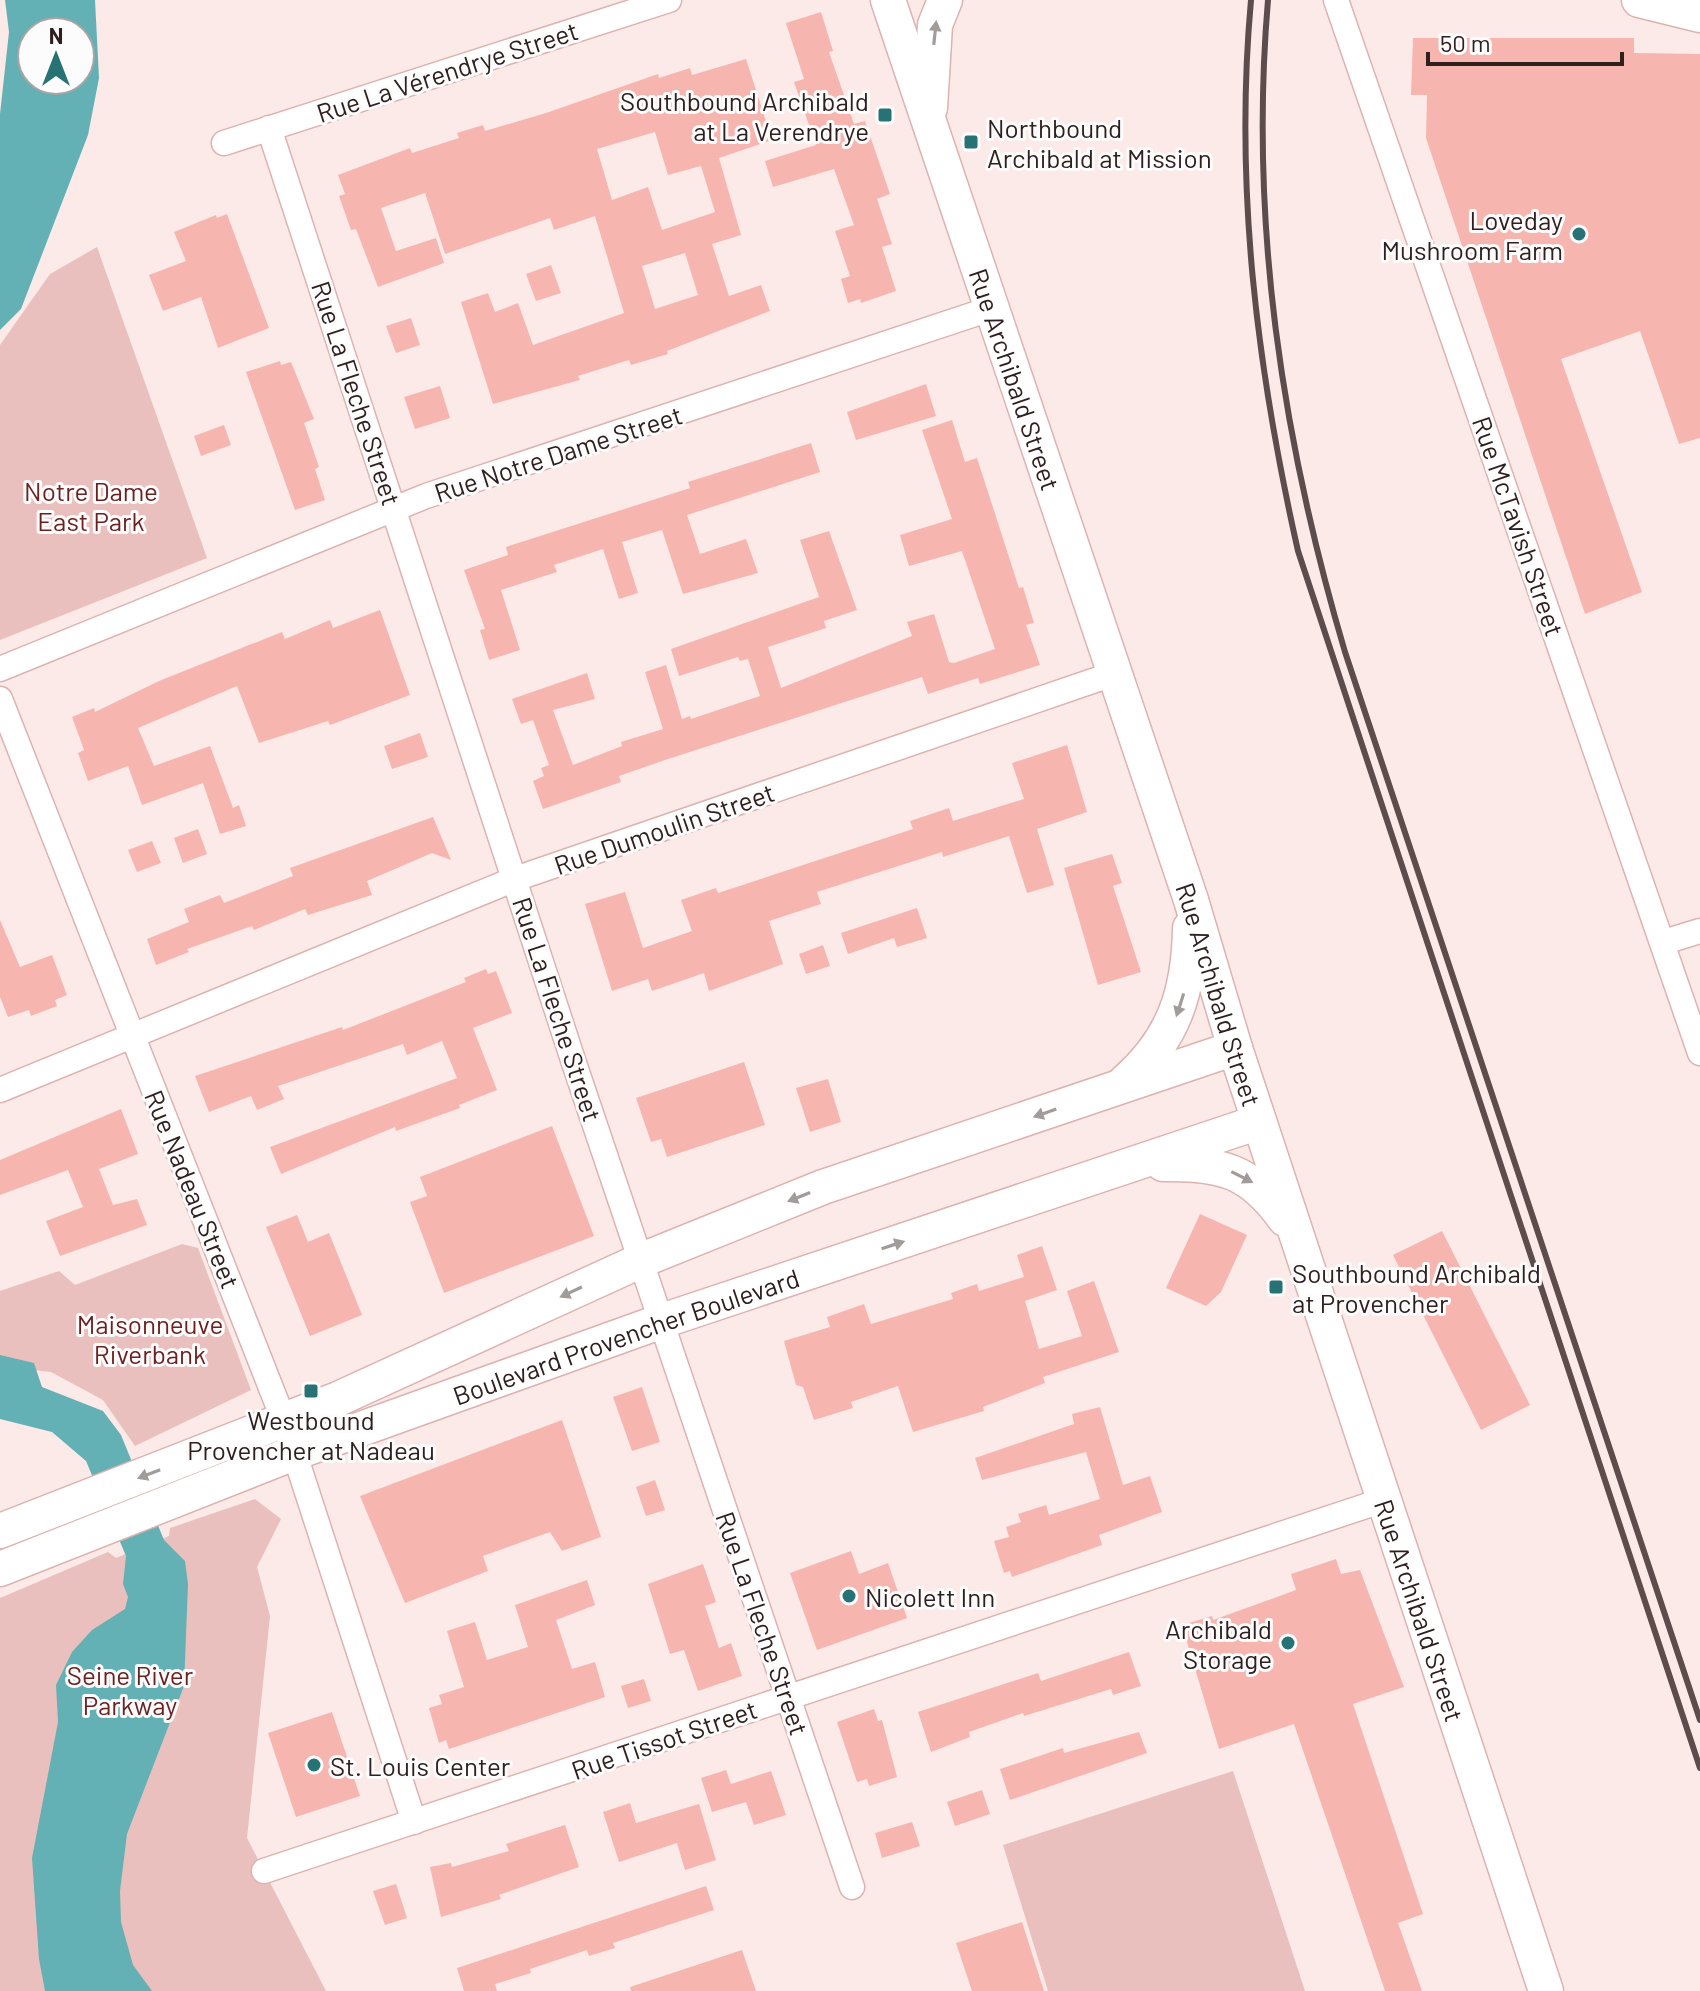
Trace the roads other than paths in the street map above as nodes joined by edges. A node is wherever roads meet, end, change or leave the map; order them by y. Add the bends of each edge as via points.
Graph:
1 (669, 0) edge
2 (888, 0) edge
3 (945, 0) edge
4 (1336, 0) edge
5 (1639, 0) edge
6 (1700, 15) edge
7 (929, 124) junction
8 (269, 128) junction
9 (224, 143) dead end
10 (990, 309) junction
11 (396, 511) junction
12 (0, 669) edge
13 (1113, 674) junction
14 (0, 699) edge
15 (515, 879) junction
16 (1191, 900) junction
17 (1700, 931) edge
18 (1664, 942) junction
19 (132, 1039) junction
20 (1235, 1048) junction
21 (1700, 1053) edge
22 (1119, 1088) junction
23 (0, 1090) edge
24 (1259, 1122) junction
25 (1138, 1164) junction
26 (1303, 1246) junction
27 (642, 1260) junction
28 (662, 1321) junction
29 (289, 1437) junction
30 (1384, 1500) junction
31 (18, 1536) edge
32 (0, 1569) edge
33 (788, 1697) junction
34 (414, 1822) junction
35 (264, 1871) dead end
36 (852, 1887) dead end
37 (1546, 1991) edge

1 - 8 street, Rue La Vérendrye Street
2 - 7 main road, Rue Archibald Street
7 -> 3 main road via 935,25
4 - 18 street, Rue McTavish Street
5 - 6 main road
7 - 10 main road, Rue Archibald Street
8 - 9 street, Rue La Vérendrye Street
8 - 11 street, Rue La Fleche Street
10 - 11 street, Rue Notre Dame Street via 426,496
10 - 13 main road, Rue Archibald Street
11 - 12 street, Rue Notre Dame Street
11 - 15 street, Rue La Fleche Street
13 - 15 street, Rue Dumoulin Street
13 - 16 main road, Rue Archibald Street
14 - 19 street, Rue Nadeau Street
15 - 19 street, Rue Dumoulin Street
15 - 27 street, Rue La Fleche Street
16 - 20 main road, Rue Archibald Street
16 -> 22 main road via 1190,964 1180,1009 1155,1054
17 - 18 street
18 - 21 street, Rue McTavish Street
19 - 23 street, Rue Dumoulin Street
19 - 29 street, Rue Nadeau Street
20 - 22 main road, Boulevard Provencher Boulevard
20 - 24 main road, Rue Archibald Street
22 -> 27 main road, Boulevard Provencher Boulevard via 823,1187
24 - 25 main road, Boulevard Provencher Boulevard
24 - 26 main road, Rue Archibald Street
25 -> 26 main road via 1205,1165 1246,1177 1268,1196
28 -> 25 main road, Boulevard Provencher Boulevard
26 - 30 main road, Rue Archibald Street
27 - 28 street, Rue La Fleche Street
27 -> 29 main road, Boulevard Provencher Boulevard
28 - 29 main road, Boulevard Provencher Boulevard
28 - 33 street, Rue La Fleche Street
29 - 31 main road, Boulevard Provencher Boulevard
29 - 34 street, Rue Nadeau Street
30 - 33 street, Rue Tissot Street
30 - 37 main road, Rue Archibald Street
31 - 32 main road, Boulevard Provencher Boulevard
33 - 34 street, Rue Tissot Street
33 - 36 street, Rue La Fleche Street
34 - 35 street, Rue Tissot Street

